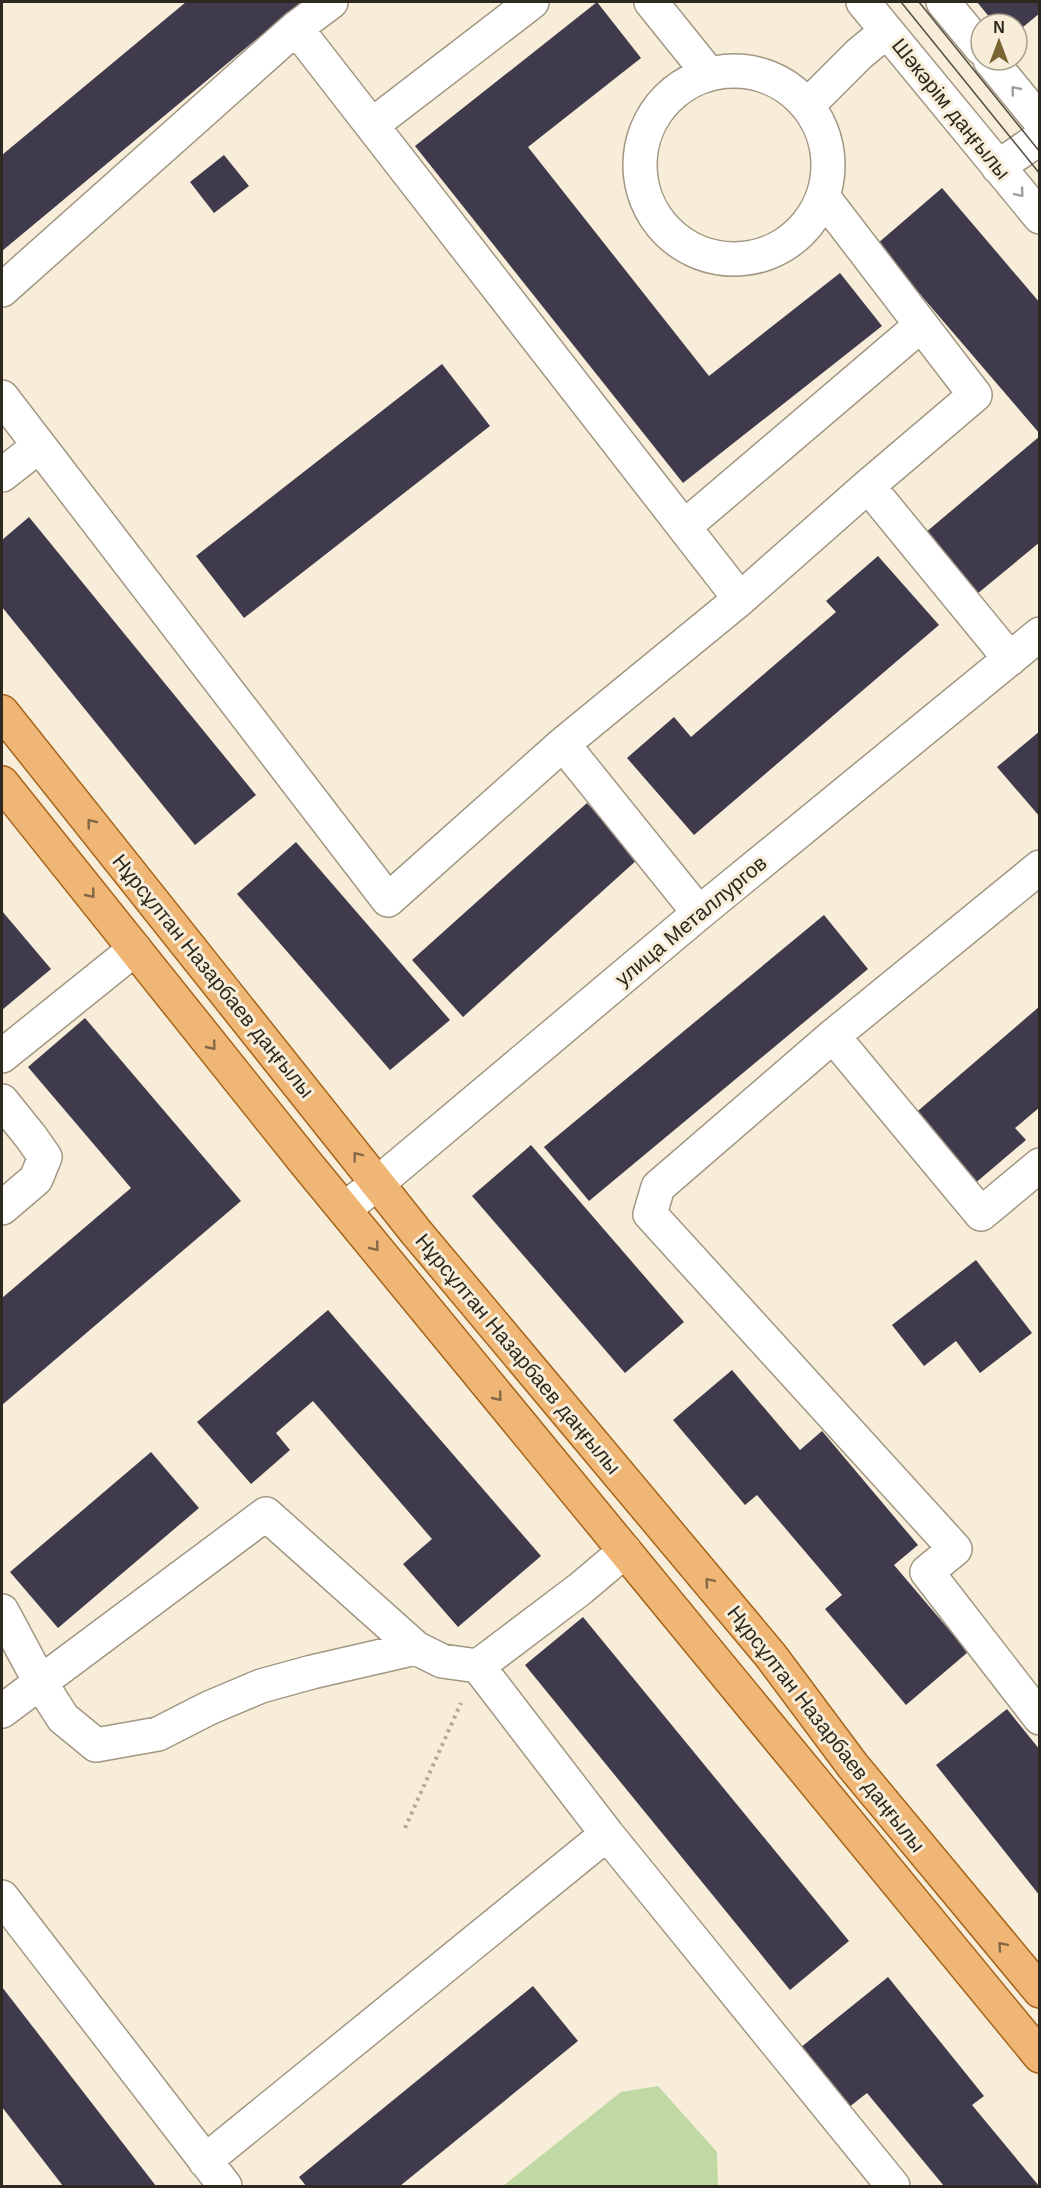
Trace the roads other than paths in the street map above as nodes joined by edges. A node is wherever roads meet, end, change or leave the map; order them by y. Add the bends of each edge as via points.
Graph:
1 (331, 2) edge
2 (532, 2) edge
3 (651, 2) edge
4 (863, 2) edge
5 (943, 2) edge
6 (296, 28) junction
7 (887, 31) junction
8 (969, 33) edge
9 (1000, 72) edge
10 (709, 74) junction
11 (808, 105) junction
12 (1040, 121) edge
13 (372, 124) junction
14 (1040, 138) edge
15 (998, 167) junction
16 (824, 198) junction
17 (1040, 217) edge
18 (2, 290) edge
19 (920, 326) junction
20 (2, 397) edge
21 (39, 446) junction
22 (2, 475) edge
23 (868, 486) junction
24 (684, 527) junction
25 (740, 599) junction
26 (1040, 634) edge
27 (1010, 659) junction
28 (2, 712) edge
29 (563, 744) junction
30 (2, 783) edge
31 (1040, 867) edge
32 (699, 913) junction
33 (135, 949) junction
34 (833, 1036) junction
35 (2, 1056) edge
36 (2, 1101) edge
37 (1040, 1165) edge
38 (378, 1183) junction
39 (2, 1208) edge
40 (344, 1209) junction
41 (625, 1551) junction
42 (2, 1611) edge
43 (416, 1648) junction
44 (478, 1666) junction
45 (40, 1682) junction
46 (2, 1711) edge
47 (1040, 1718) edge
48 (608, 1834) junction
49 (2, 1897) edge
50 (1040, 1991) edge
51 (1040, 2056) edge
52 (215, 2174) edge
53 (893, 2187) edge

1 - 6 street
2 - 13 street
3 - 10 street
4 - 7 street, Шәкәрім даңғылы
5 - 8 street
6 - 13 street
6 - 18 street
7 - 11 street
7 - 15 street, Шәкәрім даңғылы
12 -> 9 street
10 - 11 street via 739,71 769,77
10 - 16 street via 675,91 650,121 639,158 644,196 664,230 696,252 724,258 734,260 772,253 804,231
11 - 16 street via 828,149
13 - 24 street
14 - 15 street
15 -> 17 street, Шәкәрім даңғылы
16 - 19 street
19 - 23 street via 975,395
19 - 24 street
20 - 21 street
21 - 22 street
21 - 29 street via 388,900
23 - 25 street
23 - 27 street
24 - 25 street
25 - 29 street
26 - 27 street, улица Металлургов
27 - 32 street, улица Металлургов
38 -> 28 main road, Нұрсұлтан Назарбаев даңғылы
29 - 32 street
30 -> 33 main road, Нұрсұлтан Назарбаев даңғылы
31 - 34 street
32 - 38 street, улица Металлургов
33 - 35 street
33 -> 40 main road, Нұрсұлтан Назарбаев даңғылы
34 - 37 street via 981,1214
34 - 47 street via 658,1187 650,1214 955,1549 927,1572
36 - 39 street via 45,1157 36,1179
38 - 40 street, улица Металлургов
50 -> 38 main road, Нұрсұлтан Назарбаев даңғылы via 853,1767 771,1656
40 -> 41 main road, Нұрсұлтан Назарбаев даңғылы
41 - 44 street
41 - 51 main road, Нұрсұлтан Назарбаев даңғылы
42 - 45 street
43 - 44 street via 442,1661
43 - 45 street via 261,1686 158,1734 96,1745 63,1718
43 - 45 street via 266,1514
44 - 48 street
45 - 46 street
48 - 52 street
48 - 53 street
49 - 52 street

